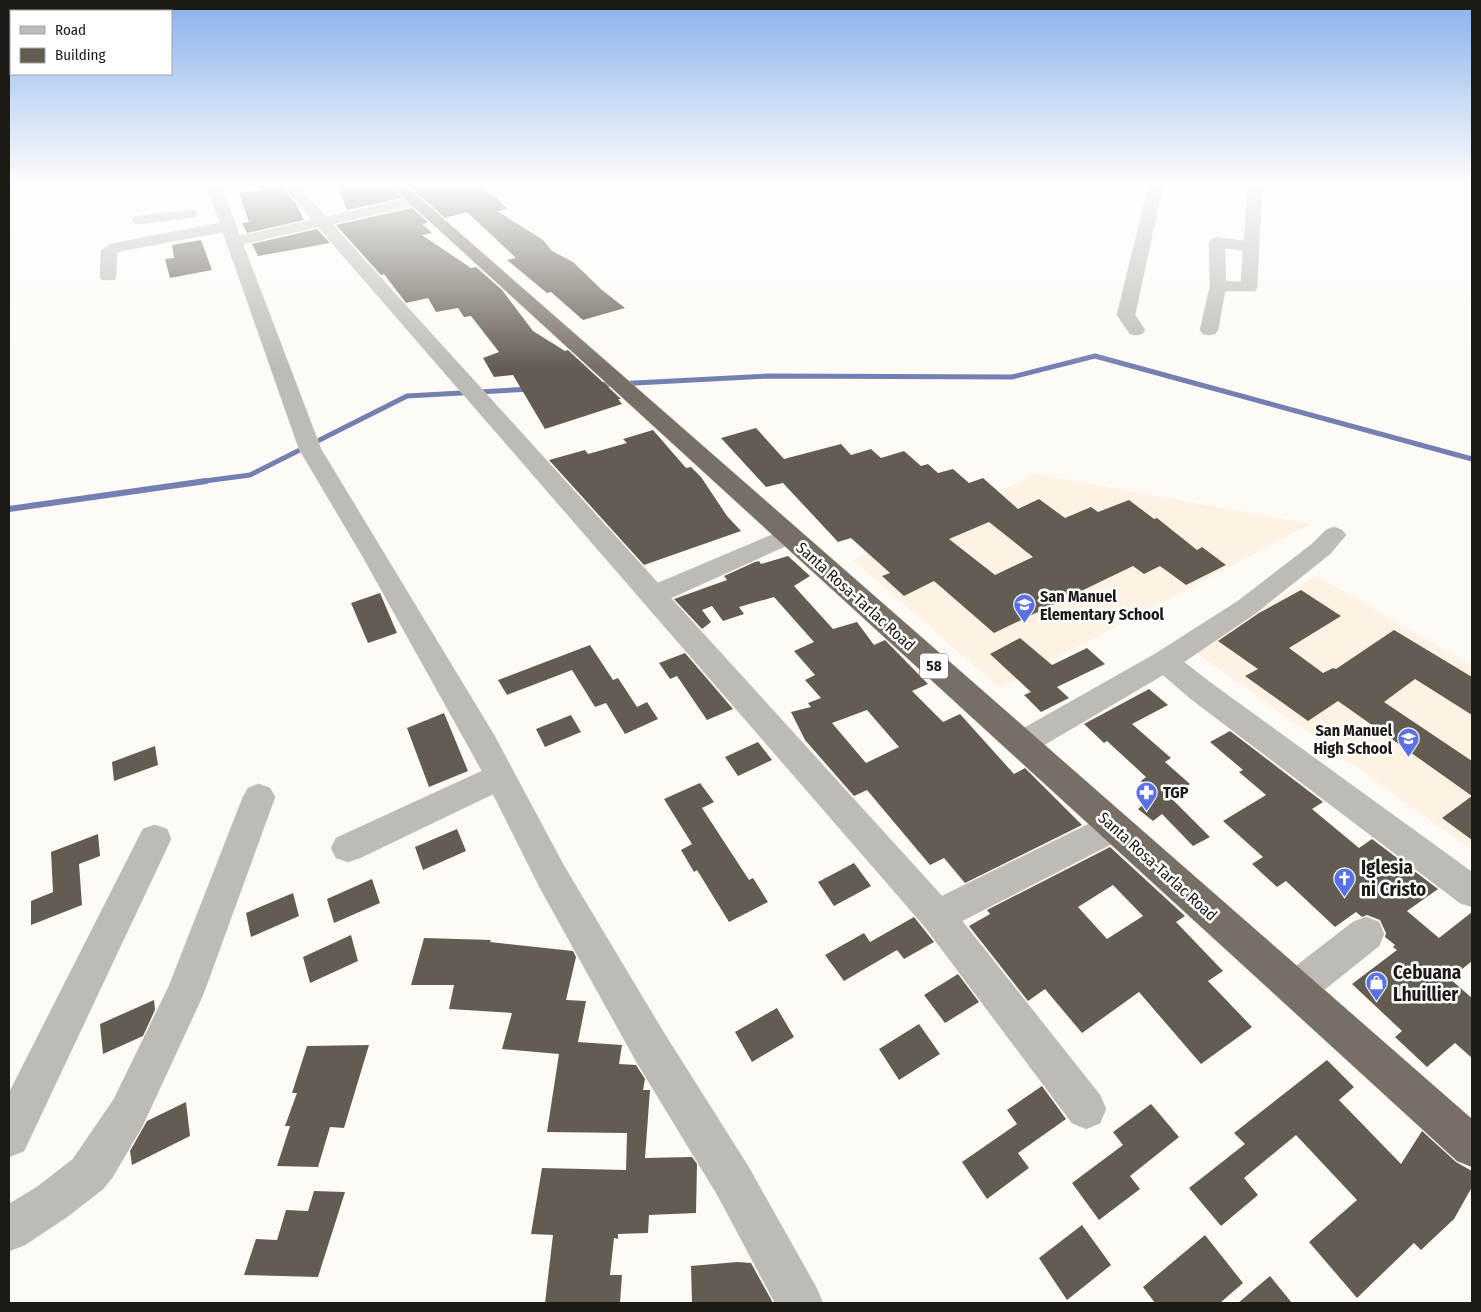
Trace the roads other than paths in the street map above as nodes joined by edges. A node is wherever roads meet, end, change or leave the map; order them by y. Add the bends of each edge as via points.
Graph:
1 (119, 246) edge
2 (238, 246) edge
3 (345, 246) edge
4 (465, 246) edge
5 (1142, 246) edge
6 (1218, 246) edge
7 (1247, 246) edge
8 (1252, 247) joint
9 (108, 277) dead end
10 (1218, 286) junction
11 (1136, 330) dead end
12 (1209, 330) dead end
13 (1334, 535) dead end
14 (789, 536) junction
15 (654, 595) junction
16 (1165, 661) junction
17 (1021, 744) junction
18 (500, 776) junction
19 (259, 797) dead end
20 (1114, 827) junction
21 (155, 839) dead end
22 (348, 848) dead end
23 (1472, 892) edge
24 (938, 916) junction
25 (1366, 934) dead end
26 (1296, 989) junction
27 (1086, 1109) dead end
28 (9, 1136) edge
29 (1472, 1146) edge
30 (9, 1229) edge
31 (800, 1303) edge

1 - 9 street via 109,251
2 - 18 street via 310,450
3 - 15 street
4 - 14 highway, Santa Rosa-Tarlac Road / 58
5 - 11 street via 1126,315
6 - 10 street
7 - 8 street
8 - 10 street via 1249,287
10 - 12 street
13 - 16 street via 1247,607
14 - 15 street
14 - 17 highway, Santa Rosa-Tarlac Road / 58
15 - 24 street
16 - 17 street
16 - 23 street
17 - 20 highway, Santa Rosa-Tarlac Road / 58
18 - 22 street
18 - 31 street via 552,877 650,1047 733,1181
19 - 30 street via 184,995 128,1113 88,1174
20 - 24 street
20 - 26 highway, Santa Rosa-Tarlac Road / 58
21 - 28 street
24 - 27 street
25 - 26 street
26 - 29 highway, Santa Rosa-Tarlac Road / 58

